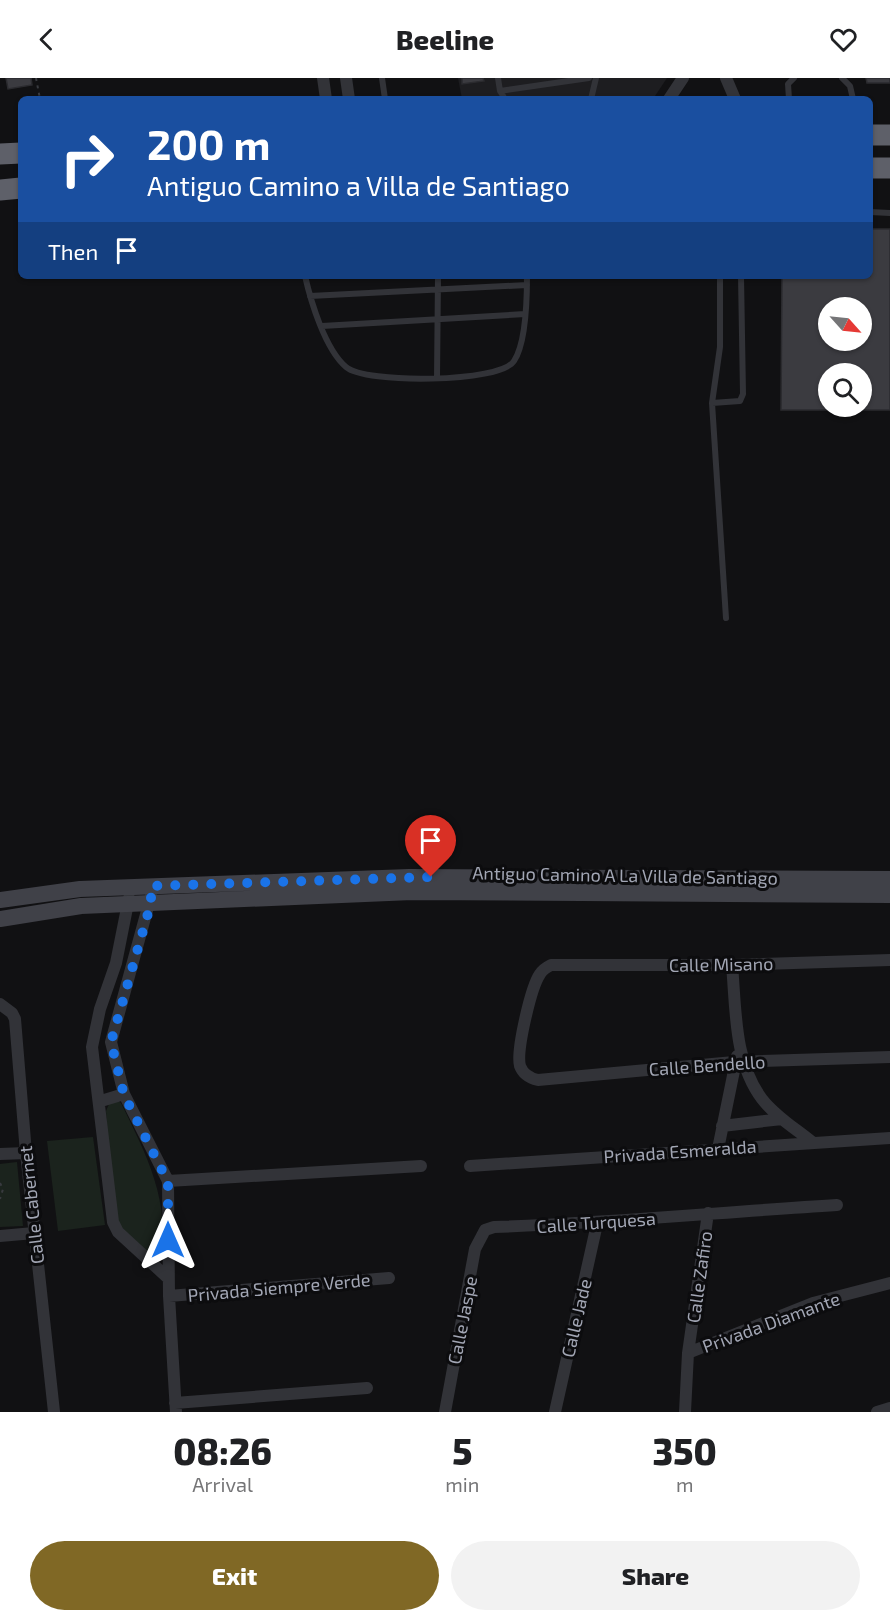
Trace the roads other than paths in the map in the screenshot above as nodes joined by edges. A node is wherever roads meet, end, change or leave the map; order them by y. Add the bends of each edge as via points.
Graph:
1 (323, 78) edge
2 (346, 78) edge
3 (381, 78) edge
4 (498, 78) edge
5 (589, 78) edge
6 (596, 78) edge
7 (683, 78) edge
8 (726, 78) edge
9 (794, 78) edge
10 (842, 78) edge
11 (500, 91) junction
12 (326, 96) edge
13 (349, 96) edge
14 (384, 96) edge
15 (503, 96) edge
16 (592, 96) edge
17 (671, 96) edge
18 (734, 96) edge
19 (789, 96) edge
20 (852, 96) edge
21 (873, 135) edge
22 (890, 135) edge
23 (18, 153) edge
24 (0, 154) edge
25 (873, 168) edge
26 (890, 168) edge
27 (18, 188) edge
28 (0, 190) edge
29 (873, 212) edge
30 (890, 213) edge
31 (306, 279) edge
32 (438, 279) edge
33 (527, 279) edge
34 (720, 279) edge
35 (741, 279) edge
36 (527, 285) junction
37 (438, 291) junction
38 (310, 296) junction
39 (525, 314) junction
40 (437, 318) junction
41 (322, 326) junction
42 (437, 378) junction
43 (712, 403) junction
44 (726, 618) dead end
45 (890, 879) edge
46 (151, 886) junction
47 (890, 895) edge
48 (129, 896) junction
49 (0, 900) edge
50 (151, 903) junction
51 (0, 919) edge
52 (890, 960) edge
53 (732, 965) junction
54 (0, 1004) edge
55 (890, 1057) edge
56 (740, 1058) junction
57 (525, 1075) joint
58 (124, 1095) junction
59 (100, 1101) junction
60 (782, 1119) junction
61 (722, 1126) junction
62 (890, 1138) edge
63 (812, 1142) junction
64 (718, 1149) junction
65 (26, 1153) junction
66 (0, 1154) edge
67 (421, 1166) dead end
68 (470, 1166) dead end
69 (168, 1182) junction
70 (837, 1205) dead end
71 (708, 1213) junction
72 (597, 1224) junction
73 (485, 1230) joint
74 (33, 1233) junction
75 (0, 1236) edge
76 (168, 1278) junction
77 (389, 1278) dead end
78 (890, 1283) edge
79 (169, 1296) junction
80 (688, 1353) junction
81 (367, 1388) dead end
82 (176, 1407) edge
83 (890, 1408) edge
84 (54, 1412) edge
85 (445, 1412) edge
86 (555, 1412) edge
87 (685, 1412) edge
88 (877, 1412) edge

1 - 12 street
2 - 13 street
3 - 14 lane
4 - 11 lane
5 - 11 lane
6 - 16 lane
7 - 17 street
8 - 18 street
9 - 19 lane via 788,84
10 - 20 lane
11 - 15 lane
21 - 22 highway
23 - 24 highway
25 - 26 highway
27 - 28 highway
29 - 30 lane
31 - 38 lane
32 - 37 lane
33 - 36 lane
34 - 43 lane via 720,346
35 - 43 lane via 743,394 740,401
36 - 37 lane
36 - 39 lane
37 - 38 lane
37 - 40 lane
38 - 41 lane
39 - 40 lane
39 - 42 lane via 515,361 505,370
40 - 41 lane
40 - 42 lane
41 - 42 lane via 347,368 364,375
43 - 44 lane
45 - 46 street via 409,877
46 - 48 street
46 - 50 street
47 - 50 street, Antiguo Camino A La Villa de Santiago via 412,892
48 - 49 street via 80,889
48 - 50 street, Antiguo Camino A La Villa de Santiago
48 - 51 street, Antiguo Camino A La Villa de Santiago
48 - 59 street via 116,963 94,1030
50 - 58 street via 111,1042
52 - 53 street, Calle Misano
53 - 56 street
53 - 57 street, Calle Misano via 546,968 536,983 519,1053
54 - 65 street, Calle Cabernet via 15,1019
55 - 56 street, Calle Bendello
56 - 57 street, Calle Bendello via 538,1080
56 - 60 street via 763,1100
56 - 61 street
58 - 59 street
58 - 69 street
59 - 76 street via 113,1222 118,1232
60 - 61 street
60 - 63 street
61 - 64 street
62 - 63 street, Privada Esmeralda
63 - 64 street, Privada Esmeralda
64 - 68 street, Privada Esmeralda
65 - 66 street
65 - 74 street, Calle Cabernet
67 - 69 street
69 - 76 street
70 - 71 street, Calle Turquesa
71 - 72 street, Calle Turquesa
71 - 80 street, Calle Zafiro
72 - 73 street, Calle Turquesa
72 - 86 street, Calle Jade
73 - 85 street, Calle Jaspe via 475,1250
74 - 75 street
74 - 84 street, Calle Cabernet
76 - 79 street
77 - 79 street, Privada Siempre Verde
78 - 80 street, Privada Diamante via 813,1303
79 - 82 street
80 - 87 street, Calle Zafiro
81 - 82 street
83 - 88 street

